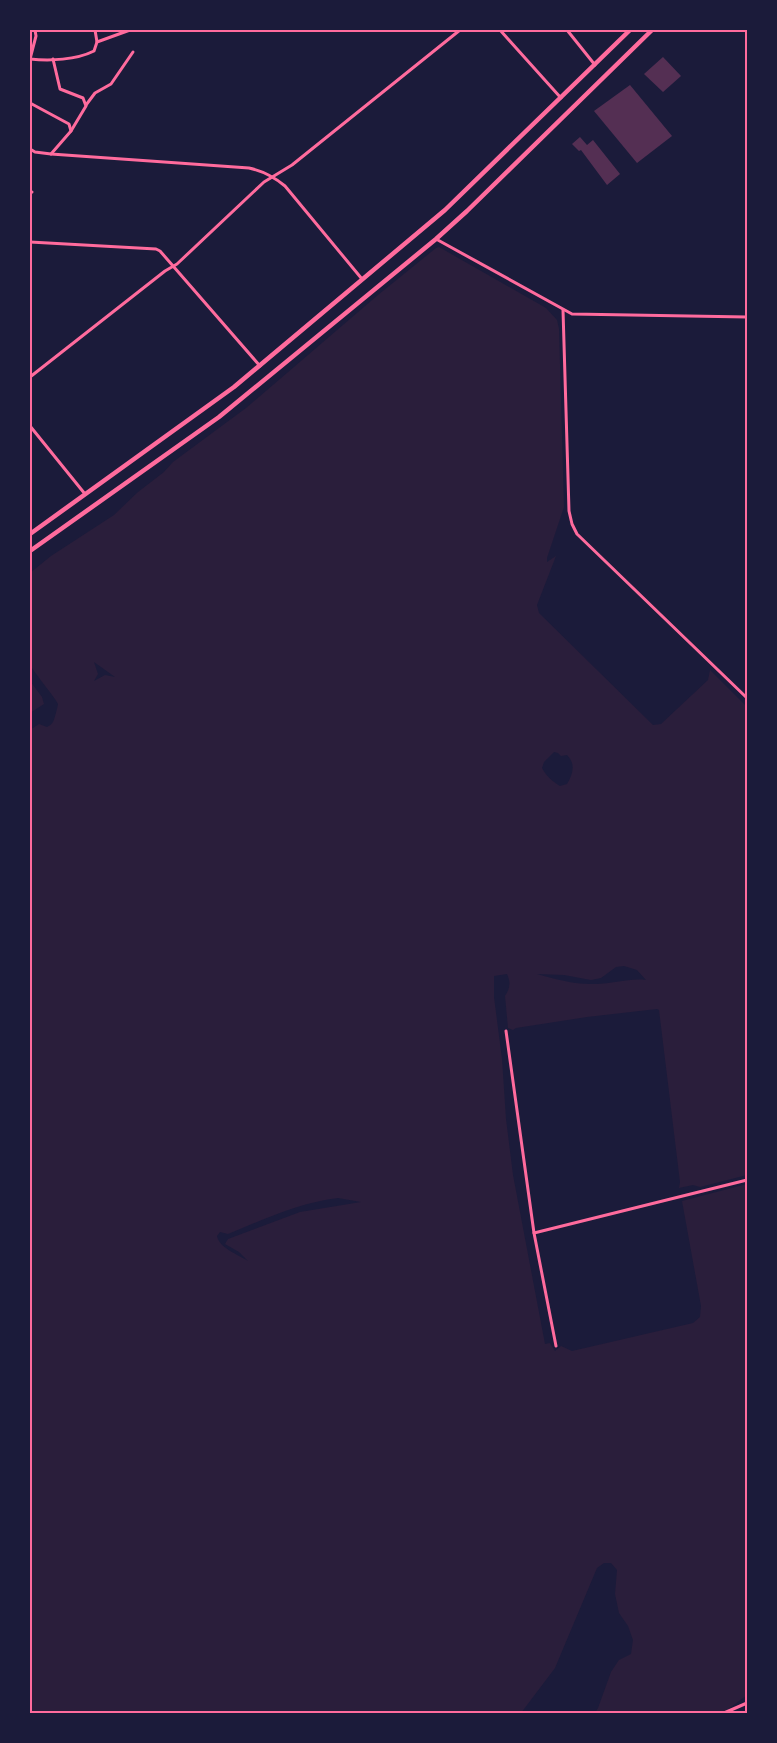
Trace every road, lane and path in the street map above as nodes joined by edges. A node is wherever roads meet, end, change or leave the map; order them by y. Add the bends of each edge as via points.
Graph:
1 (35, 30) edge
2 (95, 30) edge
3 (130, 30) edge
4 (460, 30) edge
5 (500, 30) edge
6 (567, 30) edge
7 (630, 30) edge
8 (652, 30) edge
9 (98, 42) junction
10 (133, 52) dead end
11 (30, 59) edge
12 (53, 59) junction
13 (595, 65) junction
14 (561, 98) junction
15 (30, 103) edge
16 (86, 106) junction
17 (71, 131) junction
18 (30, 149) edge
19 (52, 154) junction
20 (274, 176) junction
21 (436, 239) junction
22 (30, 242) edge
23 (173, 267) junction
24 (363, 279) junction
25 (563, 310) junction
26 (747, 317) edge
27 (260, 366) junction
28 (30, 377) edge
29 (30, 426) edge
30 (86, 494) junction
31 (30, 534) edge
32 (30, 551) edge
33 (747, 698) edge
34 (506, 1031) dead end
35 (747, 1180) edge
36 (534, 1233) junction
37 (556, 1346) dead end
38 (747, 1703) edge
39 (724, 1713) edge

1 - 11 street
2 - 9 street
3 - 9 street
4 - 20 street
5 - 14 street
6 - 13 street
7 - 13 street
8 - 21 street
9 - 12 street via 90,53
10 - 16 street via 111,84 95,93
11 - 12 street
12 - 16 street via 60,89 83,98
13 - 14 street
14 - 24 street via 466,192
15 - 17 street via 69,124
16 - 17 street
17 - 19 street
18 - 19 street
19 - 20 street via 248,168
20 - 23 street
20 - 24 street
21 - 25 street
21 - 32 street via 219,417
22 - 23 street via 156,249
23 - 27 street
23 - 28 street
24 - 27 street
25 - 26 street via 578,315
25 - 33 street via 572,524 577,534
27 - 30 street
29 - 30 street
30 - 31 street
34 - 36 street
35 - 36 street
36 - 37 street
38 - 39 street

